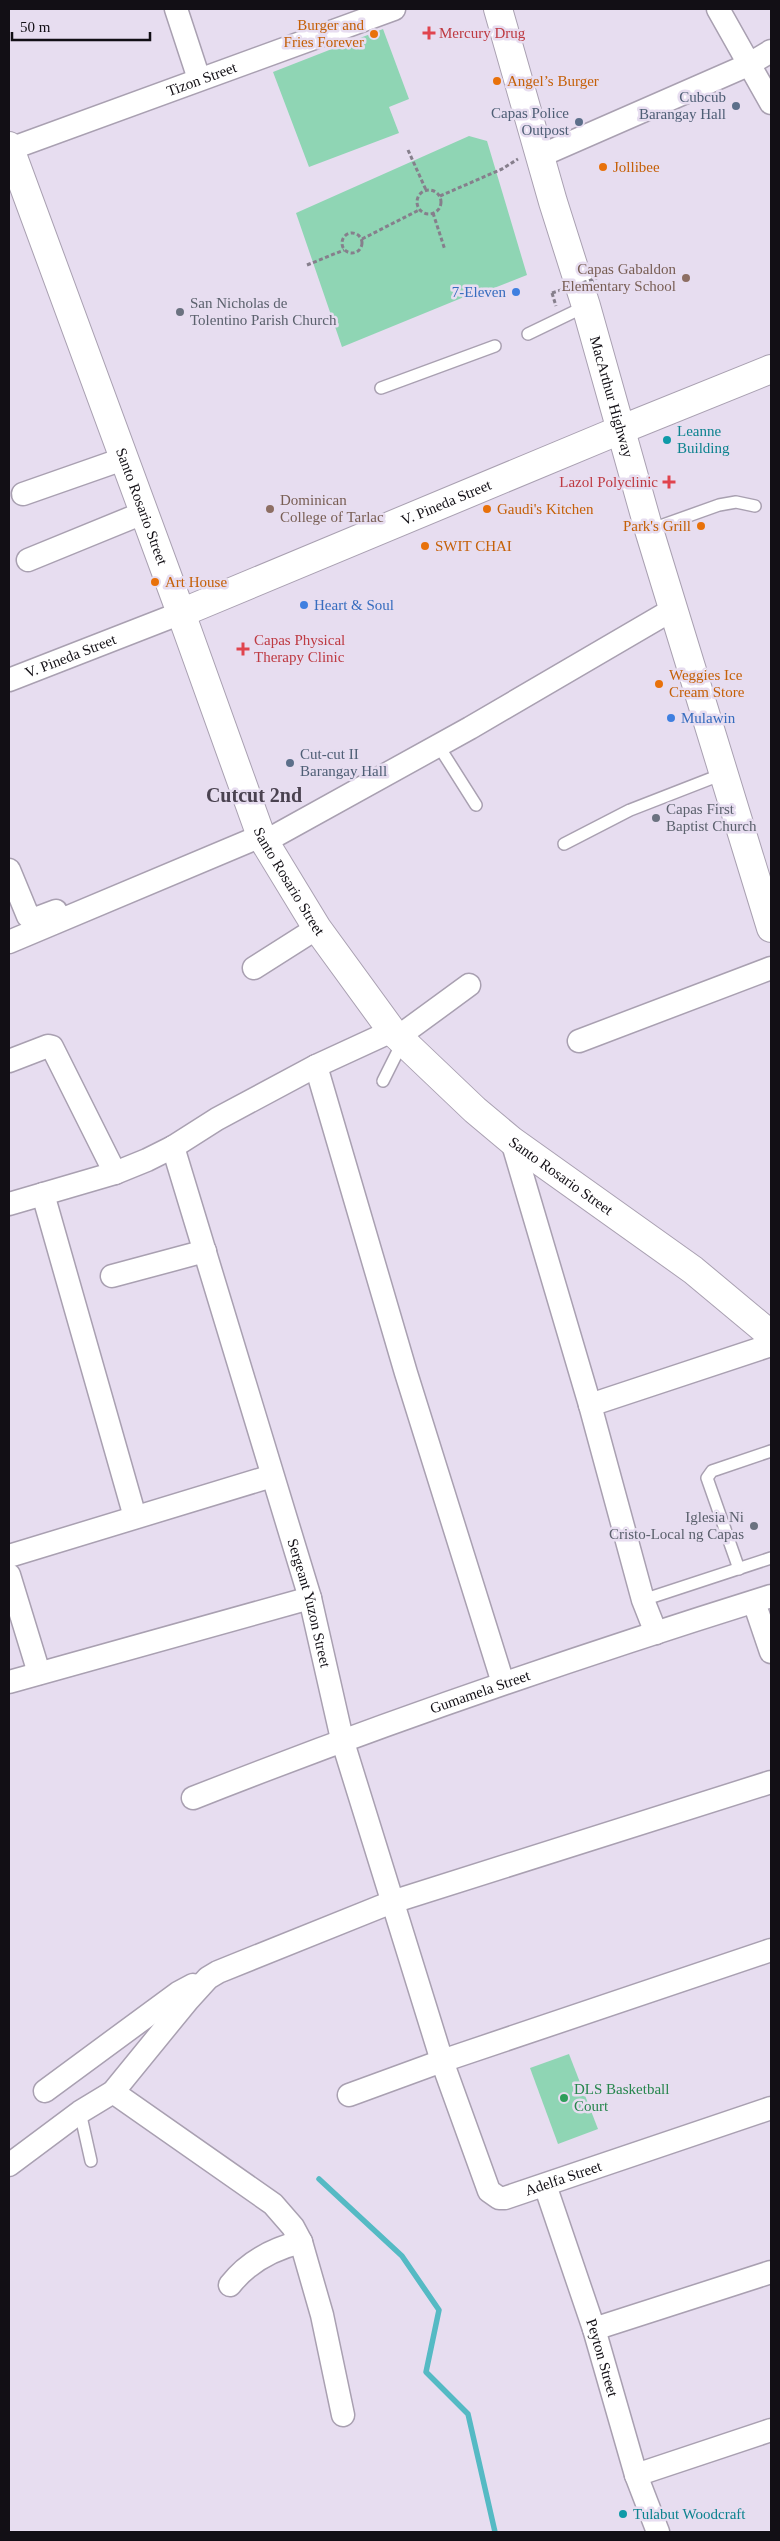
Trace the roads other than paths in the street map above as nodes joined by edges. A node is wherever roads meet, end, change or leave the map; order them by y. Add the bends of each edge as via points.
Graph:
1 (176, 9) edge
2 (394, 9) edge
3 (498, 9) edge
4 (718, 9) edge
5 (771, 52) edge
6 (748, 64) junction
7 (199, 79) junction
8 (771, 103) edge
9 (9, 147) edge
10 (538, 151) junction
11 (586, 306) junction
12 (528, 334) dead end
13 (495, 346) dead end
14 (771, 369) edge
15 (380, 388) dead end
16 (620, 430) junction
17 (122, 459) junction
18 (23, 494) dead end
19 (755, 506) dead end
20 (143, 512) junction
21 (648, 530) junction
22 (28, 560) dead end
23 (672, 610) junction
24 (181, 613) junction
25 (9, 680) edge
26 (438, 745) junction
27 (725, 773) junction
28 (476, 805) dead end
29 (263, 839) junction
30 (564, 844) dead end
31 (9, 870) edge
32 (68, 916) junction
33 (317, 928) junction
34 (771, 928) edge
35 (9, 942) edge
36 (254, 968) dead end
37 (771, 968) edge
38 (469, 985) dead end
39 (398, 1036) junction
40 (579, 1041) dead end
41 (9, 1061) edge
42 (316, 1066) junction
43 (383, 1081) dead end
44 (512, 1141) junction
45 (173, 1147) junction
46 (115, 1173) junction
47 (43, 1194) junction
48 (9, 1204) edge
49 (205, 1251) junction
50 (112, 1276) dead end
51 (771, 1335) edge
52 (771, 1345) edge
53 (590, 1405) junction
54 (771, 1451) edge
55 (272, 1476) junction
56 (135, 1517) junction
57 (9, 1556) edge
58 (771, 1558) edge
59 (740, 1569) junction
60 (9, 1575) edge
61 (310, 1598) junction
62 (763, 1599) edge
63 (643, 1600) junction
64 (656, 1633) junction
65 (771, 1652) edge
66 (39, 1673) junction
67 (9, 1682) edge
68 (503, 1683) junction
69 (342, 1739) junction
70 (771, 1782) edge
71 (193, 1798) dead end
72 (392, 1902) junction
73 (771, 1950) edge
74 (208, 1978) junction
75 (442, 2061) junction
76 (45, 2091) dead end
77 (114, 2092) junction
78 (349, 2095) dead end
79 (771, 2108) edge
80 (80, 2112) junction
81 (91, 2161) dead end
82 (9, 2165) edge
83 (545, 2184) junction
84 (301, 2242) junction
85 (771, 2272) edge
86 (230, 2285) dead end
87 (594, 2329) junction
88 (343, 2415) dead end
89 (771, 2430) edge
90 (636, 2475) junction
91 (658, 2532) edge

1 - 7 street
2 - 7 street, Tizon Street
3 - 10 main road, MacArthur Highway
4 - 6 street
5 - 6 street
6 - 8 street
6 - 10 street
7 - 9 street, Tizon Street
9 - 17 main road, Santo Rosario Street
10 - 11 main road, MacArthur Highway
11 - 12 lane
11 - 16 main road, MacArthur Highway
13 - 15 lane
14 - 16 main road, V. Pineda Street
16 - 21 main road, MacArthur Highway
16 - 24 main road, V. Pineda Street
17 - 18 street
17 - 20 main road, Santo Rosario Street
19 - 21 lane via 736,502 719,505
20 - 22 street
20 - 24 main road, Santo Rosario Street
21 - 23 main road, MacArthur Highway
23 - 26 street
23 - 27 main road, MacArthur Highway
24 - 25 street, V. Pineda Street
24 - 29 main road, Santo Rosario Street
26 - 28 lane
26 - 29 street
27 - 30 lane via 630,810
27 - 34 main road, MacArthur Highway
29 - 32 street
29 - 33 main road, Santo Rosario Street
31 - 32 street via 32,920 63,909
32 - 35 street
33 - 36 street
33 - 39 main road, Santo Rosario Street
37 - 40 street
38 - 39 street
39 - 42 street
39 - 43 lane
39 - 44 main road, Santo Rosario Street
41 - 46 street via 52,1047
42 - 45 street via 216,1119
42 - 68 street via 406,1373
44 - 51 main road, Santo Rosario Street via 693,1270
44 - 53 street
45 - 46 street
45 - 49 street, Sergeant Yuzon Street
46 - 47 street
47 - 48 street
47 - 56 street
49 - 50 street
49 - 55 street, Sergeant Yuzon Street
52 - 53 street
53 - 63 street
54 - 59 lane via 712,1471 707,1478
55 - 56 street
55 - 61 street, Sergeant Yuzon Street
56 - 57 street
58 - 59 lane
59 - 63 lane
60 - 66 street
61 - 66 street
61 - 69 street, Sergeant Yuzon Street
62 - 64 street, Gumamela Street
62 - 65 street
63 - 64 street
64 - 68 street, Gumamela Street
66 - 67 street
68 - 69 street, Gumamela Street
69 - 71 street, Gumamela Street
69 - 72 street, Sergeant Yuzon Street
70 - 72 street
72 - 74 street
72 - 75 street, Sergeant Yuzon Street
73 - 75 street
74 - 76 street via 178,1993
74 - 77 street
75 - 78 street
75 - 83 street, Adelfa Street via 489,2191 505,2198
77 - 80 street
77 - 84 street via 273,2204 293,2226
79 - 83 street, Adelfa Street
80 - 81 lane
80 - 82 street
83 - 87 street, Peyton Street
84 - 86 street via 285,2246 249,2264
84 - 88 street via 322,2315
85 - 87 street
87 - 90 street, Peyton Street
89 - 90 street
90 - 91 street, Peyton Street

